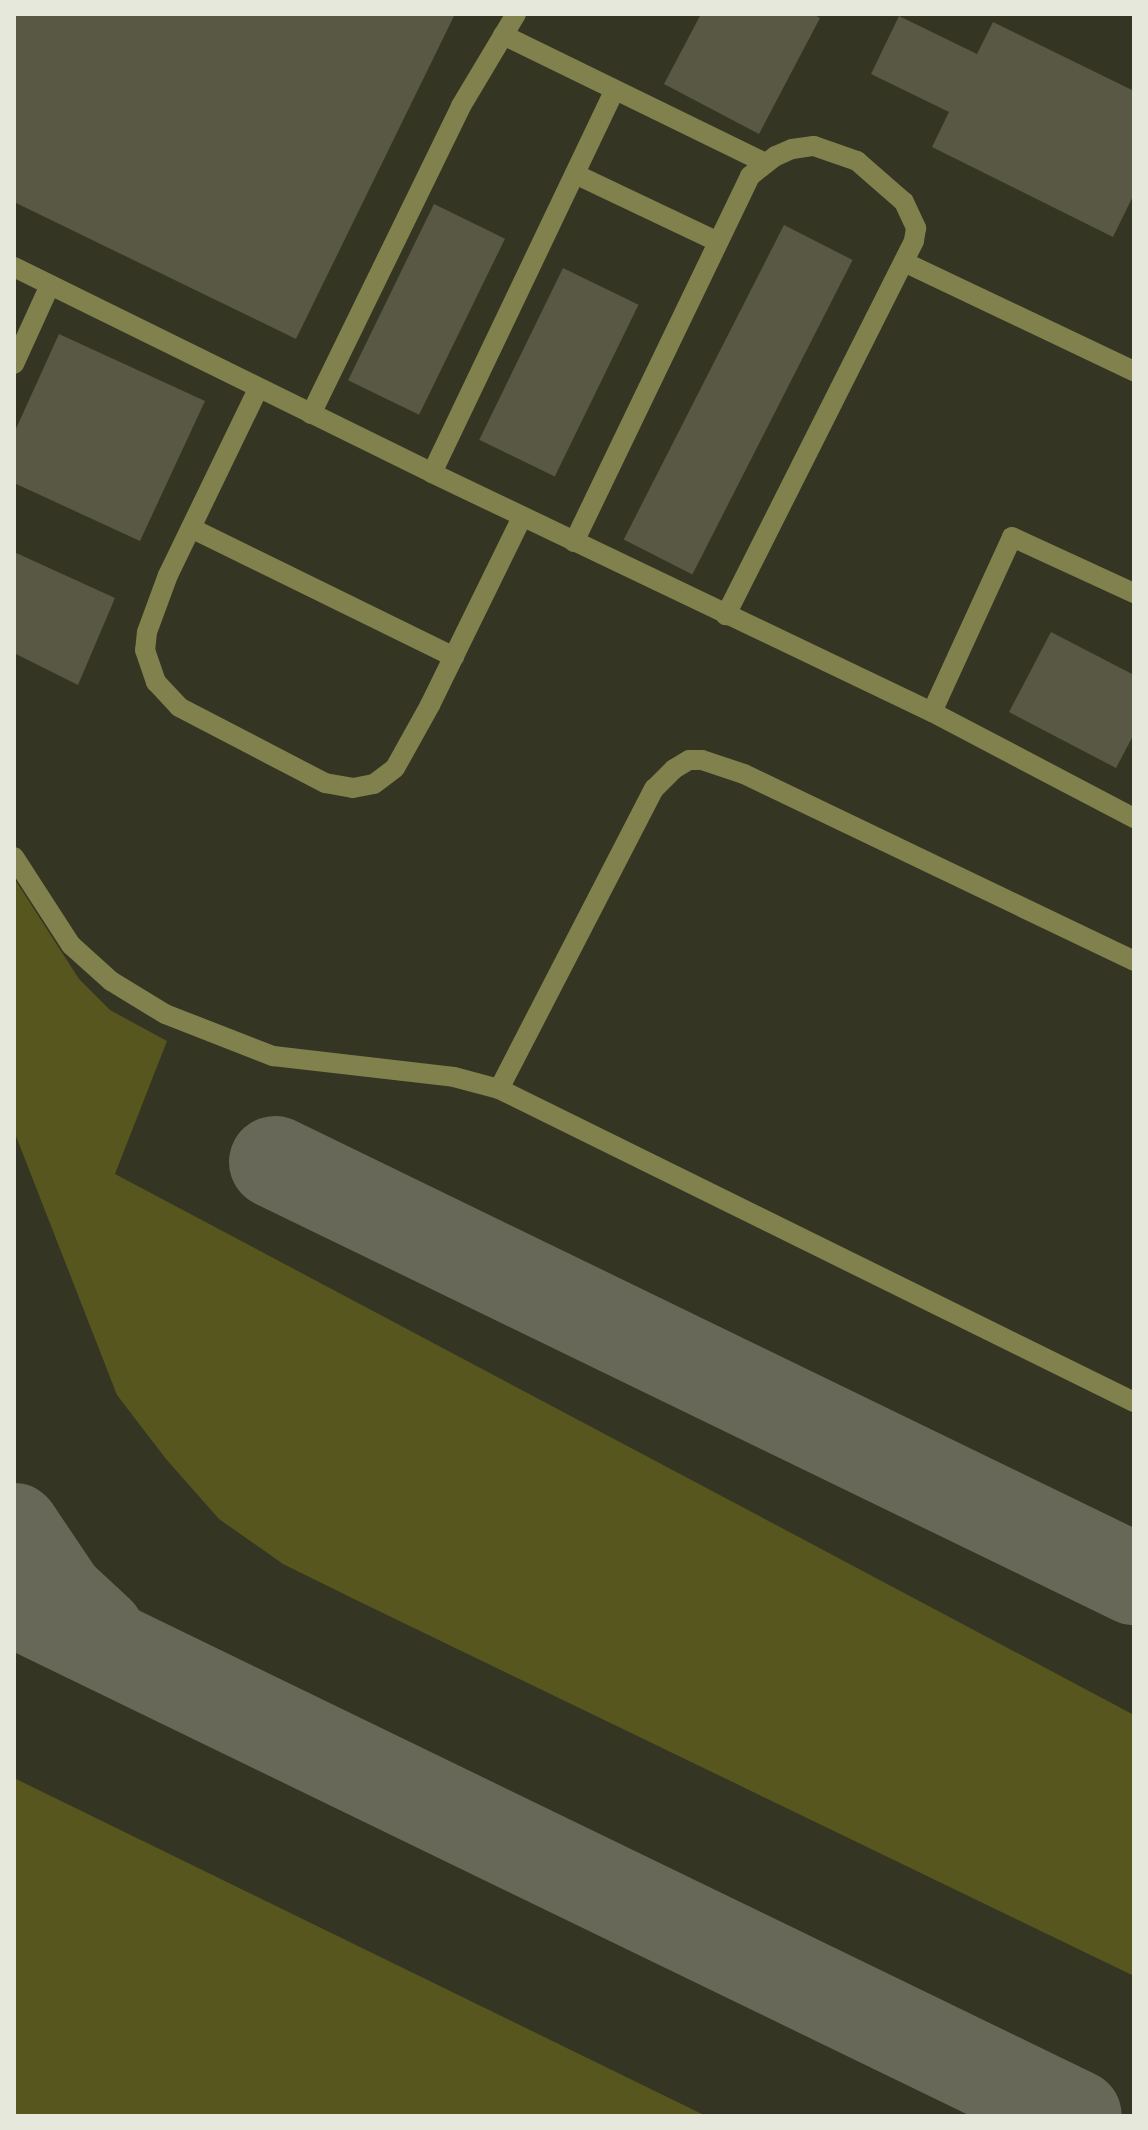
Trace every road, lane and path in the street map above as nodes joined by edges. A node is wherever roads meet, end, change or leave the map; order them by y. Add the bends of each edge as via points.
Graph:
1 (516, 14) edge
2 (503, 35) junction
3 (615, 90) junction
4 (766, 163) junction
5 (575, 174) junction
6 (718, 242) junction
7 (904, 262) junction
8 (14, 267) edge
9 (50, 285) junction
10 (14, 364) edge
11 (1134, 371) edge
12 (258, 389) junction
13 (311, 414) junction
14 (432, 473) junction
15 (522, 517) junction
16 (191, 528) junction
17 (574, 542) junction
18 (1134, 593) edge
19 (726, 615) junction
20 (454, 657) junction
21 (932, 712) junction
22 (1134, 818) edge
23 (14, 857) edge
24 (1134, 961) edge
25 (499, 1089) junction
26 (1134, 1402) edge

1 - 2 lane
2 - 3 lane
2 - 13 lane via 461,106
3 - 4 lane
3 - 5 lane
4 - 6 lane via 750,176
4 - 7 lane via 792,149 814,146 857,161 912,215 916,228
5 - 6 lane
5 - 14 lane
6 - 17 lane
7 - 11 lane
7 - 19 lane
8 - 9 lane
9 - 10 lane
9 - 12 lane
12 - 13 lane
12 - 16 lane
13 - 14 lane
14 - 15 lane
15 - 17 lane
15 - 20 lane
16 - 20 lane
16 - 20 lane via 147,632 145,650 156,682 179,707 325,783 353,788 374,784 395,768
17 - 19 lane
18 - 21 lane via 1012,537
19 - 21 lane
21 - 22 lane
23 - 25 lane via 71,945 111,981 165,1014 273,1056 438,1075
24 - 25 lane via 744,774 689,760 654,789
25 - 26 lane

